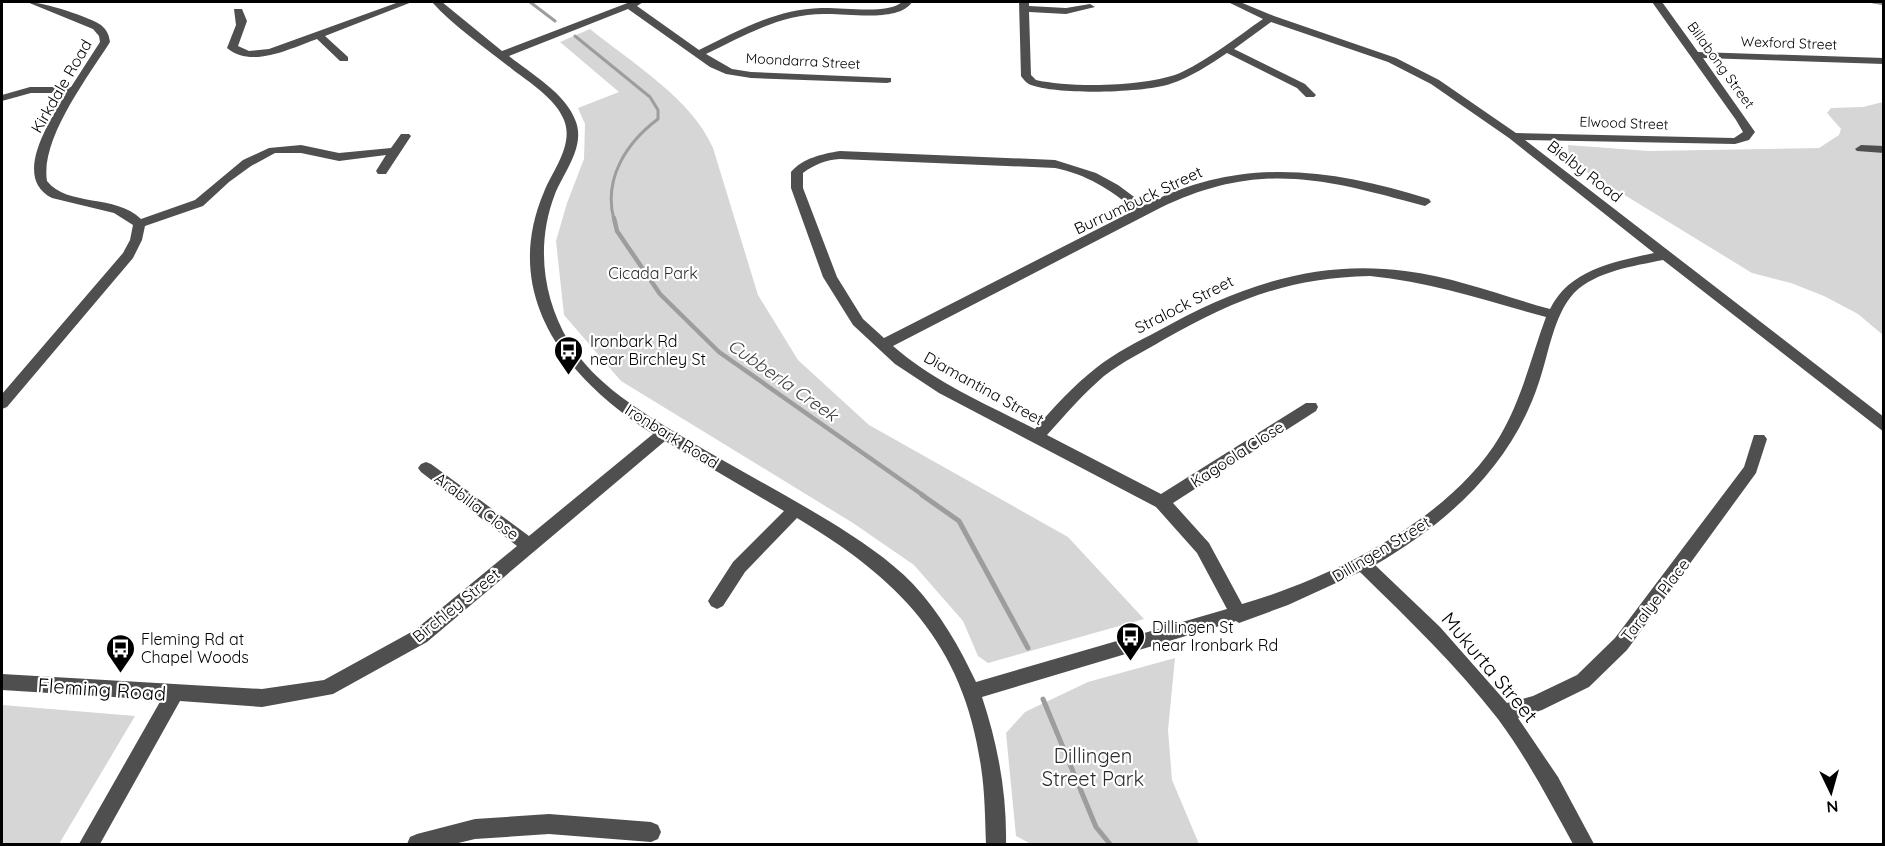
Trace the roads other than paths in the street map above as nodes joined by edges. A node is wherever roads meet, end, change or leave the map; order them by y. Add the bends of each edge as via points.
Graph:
1 (33, 2) edge
2 (407, 2) edge
3 (437, 2) edge
4 (906, 2) edge
5 (1233, 2) edge
6 (1657, 2) edge
7 (635, 4) edge
8 (1024, 5) edge
9 (1090, 7) dead end
10 (238, 11) dead end
11 (1270, 18) junction
12 (318, 35) junction
13 (1227, 49) junction
14 (698, 54) junction
15 (1694, 55) junction
16 (501, 56) junction
17 (344, 59) dead end
18 (1884, 61) edge
19 (887, 80) dead end
20 (75, 90) junction
21 (1310, 96) dead end
22 (2, 98) edge
23 (405, 136) dead end
24 (1513, 136) junction
25 (1735, 141) joint
26 (1861, 149) dead end
27 (1884, 150) edge
28 (395, 151) junction
29 (382, 171) dead end
30 (1425, 202) dead end
31 (1144, 211) junction
32 (139, 224) junction
33 (1666, 255) junction
34 (1555, 315) junction
35 (884, 344) junction
36 (2, 403) edge
37 (1311, 407) dead end
38 (1884, 426) edge
39 (664, 433) junction
40 (1036, 438) junction
41 (1759, 439) dead end
42 (426, 468) dead end
43 (1162, 502) junction
44 (795, 510) junction
45 (529, 545) junction
46 (1363, 564) junction
47 (717, 601) dead end
48 (1239, 615) junction
49 (2, 682) edge
50 (972, 692) junction
51 (175, 693) junction
52 (1504, 713) junction
53 (651, 832) dead end
54 (89, 844) edge
55 (417, 844) edge
56 (996, 844) edge
57 (1584, 844) edge

1 - 20 street, Kirkdale Road via 97,27 104,35 105,42
2 - 12 street
3 - 16 street, Ironbark Road
4 - 14 street via 900,9 884,13 814,10 785,15
5 - 11 street, Bielby Road
6 - 15 street, Billabong Street
7 - 14 street, Moondarra Street
7 - 16 street
8 - 9 street via 1066,11
8 - 13 street via 1026,76 1044,85 1105,88 1164,82 1186,74
10 - 12 street via 243,22 232,48 238,52 271,52
11 - 13 street
11 - 24 street, Bielby Road via 1416,71
12 - 17 street
13 - 21 street via 1301,86
14 - 19 street, Moondarra Street via 722,69 751,75
15 - 18 street, Wexford Street
15 - 25 street, Billabong Street via 1749,132
16 - 39 street, Ironbark Road via 554,99 571,124 571,146 543,212 536,249 538,281 553,326 570,355 603,390
20 - 22 street via 30,90
20 - 32 street, Kirkdale Road via 50,131 40,162 40,180 52,194 114,208
23 - 28 street
24 - 25 street, Elwood Street
24 - 33 street, Bielby Road
26 - 27 street
28 - 29 street
28 - 32 street via 339,157 301,149 273,150 247,163 199,203
30 - 31 street, Burrumbuck Street via 1389,190 1280,175 1220,180
31 - 35 street, Burrumbuck Street
31 - 35 street, Diamantina Street via 1096,176 1055,164 840,155 808,162 797,171 797,188 830,277 858,322
32 - 36 street via 133,248
33 - 34 street, Dillingen Street via 1579,282 1562,298
33 - 38 street, Bielby Road
34 - 40 street, Stralock Street via 1444,282 1405,275 1321,274 1273,283 1228,298 1102,370
34 - 46 street, Dillingen Street via 1527,396 1497,453 1460,496 1432,520
35 - 40 street, Diamantina Street via 900,360 944,389
37 - 43 street, Kagoola Close
39 - 44 street, Ironbark Road
39 - 45 street, Birchley Street
40 - 43 street, Diamantina Street
41 - 52 street, Taralye Place via 1751,469 1620,644 1583,681 1536,704
42 - 45 street, Arabilia Close
43 - 48 street, Diamantina Street via 1203,549
44 - 47 street via 739,567
44 - 50 street, Ironbark Road via 878,563 913,596 950,646
45 - 51 street, Birchley Street via 421,636 327,688 262,698
46 - 48 street, Dillingen Street
46 - 52 street, Mukurta Street via 1434,633
48 - 50 street, Dillingen Street
49 - 51 street, Fleming Road
50 - 56 street, Ironbark Road via 990,756
51 - 54 street, Fleming Road
52 - 57 street, Mukurta Street via 1551,784
53 - 55 street via 549,824 475,829

